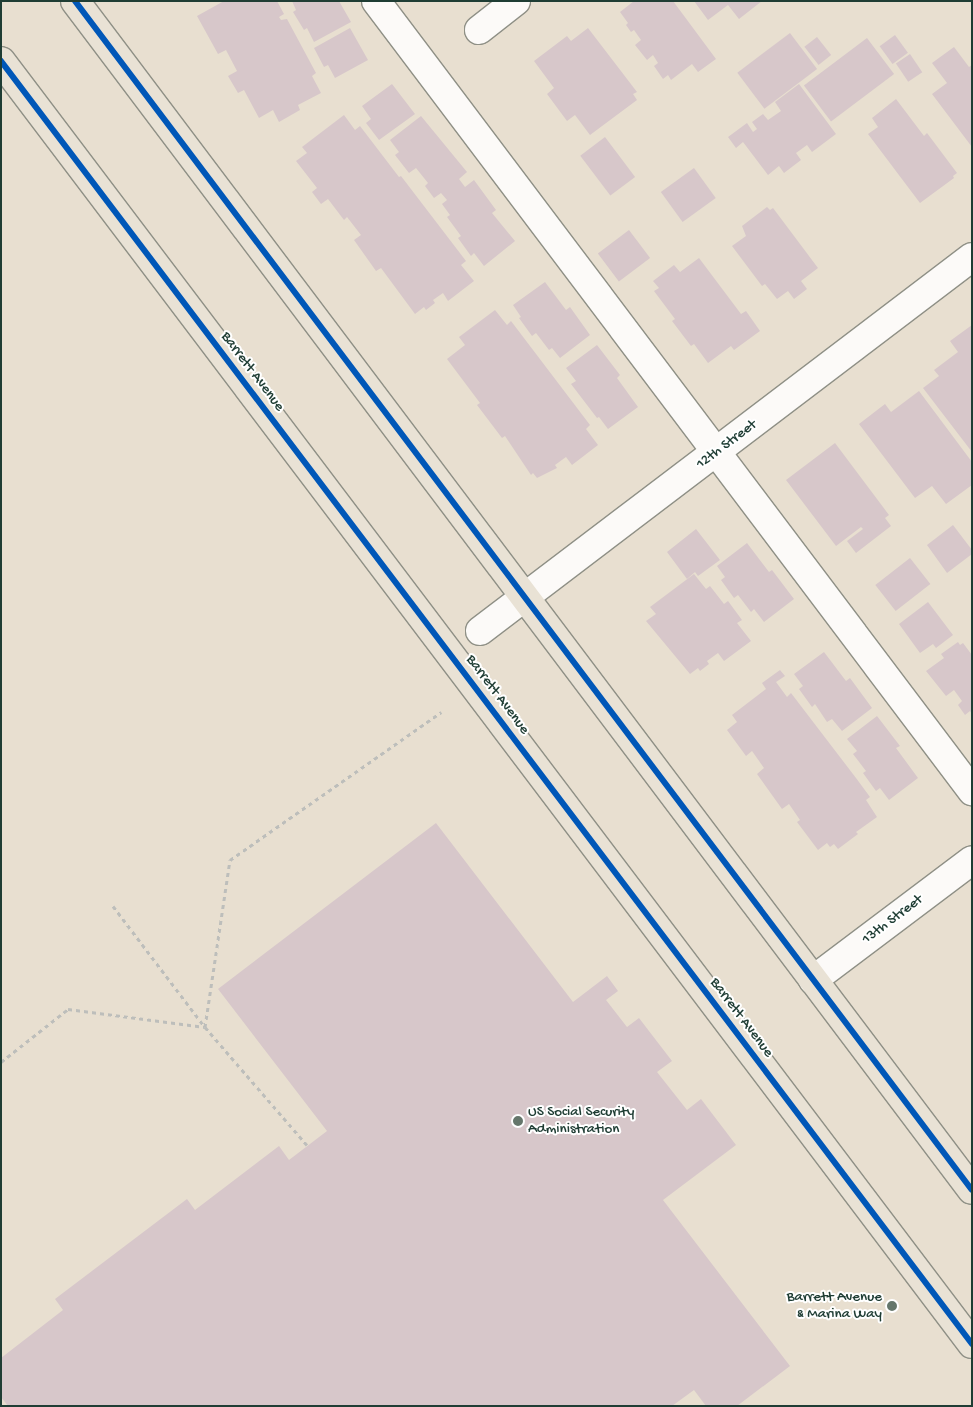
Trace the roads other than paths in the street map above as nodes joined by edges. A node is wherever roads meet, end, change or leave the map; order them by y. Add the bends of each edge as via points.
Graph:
1 (75, 1) edge
2 (376, 1) edge
3 (516, 1) edge
4 (479, 30) dead end
5 (1, 61) edge
6 (972, 257) edge
7 (716, 453) junction
8 (524, 598) junction
9 (480, 631) dead end
10 (972, 791) edge
11 (972, 860) edge
12 (813, 980) junction
13 (972, 1190) edge
14 (972, 1344) edge

1 - 8 main road
2 - 7 street
3 - 4 street
5 - 14 main road, Barrett Avenue
6 - 7 street, 12th Street
7 - 8 street, 12th Street
7 - 10 street
8 - 9 street, 12th Street
8 - 12 main road
11 - 12 street, 13th Street
12 - 13 main road

